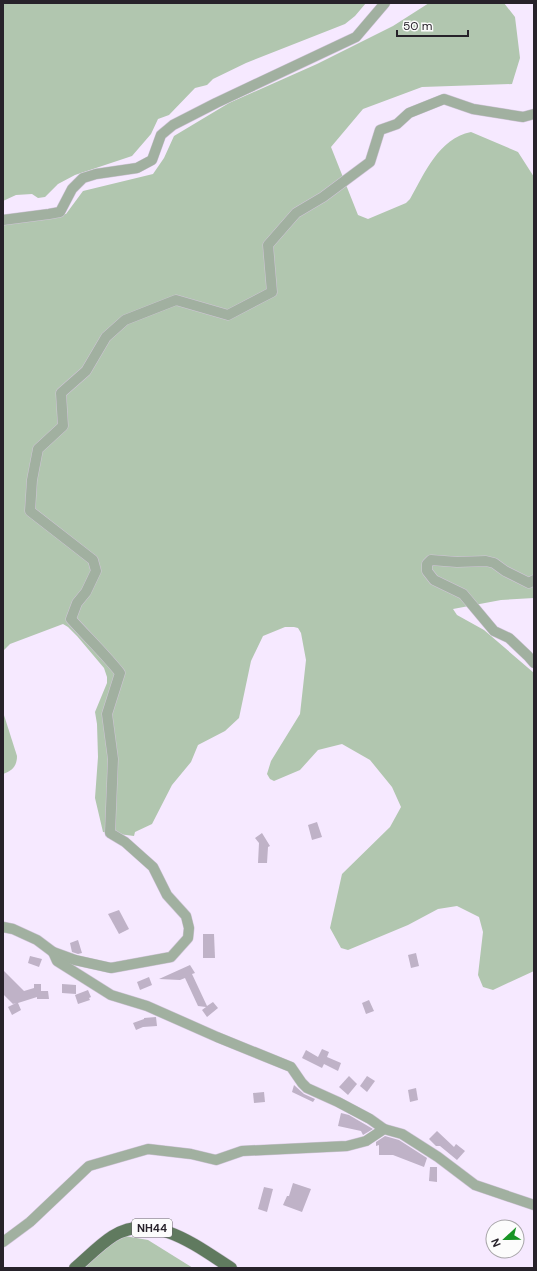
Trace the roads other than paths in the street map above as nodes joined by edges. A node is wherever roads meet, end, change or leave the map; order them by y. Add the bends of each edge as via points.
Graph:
1 (385, 3) edge
2 (534, 114) edge
3 (3, 220) edge
4 (534, 580) edge
5 (534, 664) edge
6 (3, 927) edge
7 (53, 952) junction
8 (384, 1130) junction
9 (534, 1205) edge
10 (3, 1242) edge
11 (75, 1268) edge
12 (231, 1268) edge

1 - 3 street via 356,37 173,125 161,135 152,160 137,168 83,178 72,189 60,212
2 - 7 street via 523,117 473,109 444,99 409,113 397,124 380,130 370,162 323,197 296,213 268,245 272,292 228,315 176,300 125,320 106,338 86,371 61,393 63,426 38,450 32,480 30,511 93,560 96,571 86,592 77,603 71,619 120,673 107,714 112,759 110,833 125,842 153,867 167,895 186,916 189,928 188,938 171,957 111,968
4 - 5 street via 529,583 505,571 494,562 486,560 431,560 427,564 427,571 434,580 463,594 494,631 509,638
6 - 7 street via 37,940
7 - 8 street via 57,961 111,996 147,1006 291,1068 307,1088 370,1119
8 - 9 street via 402,1134 475,1185
8 - 10 street via 366,1141 347,1146 242,1151 216,1160 148,1149 89,1166 30,1222
11 - 12 main road, NH44 via 114,1235 130,1229 143,1228 160,1229 181,1237

